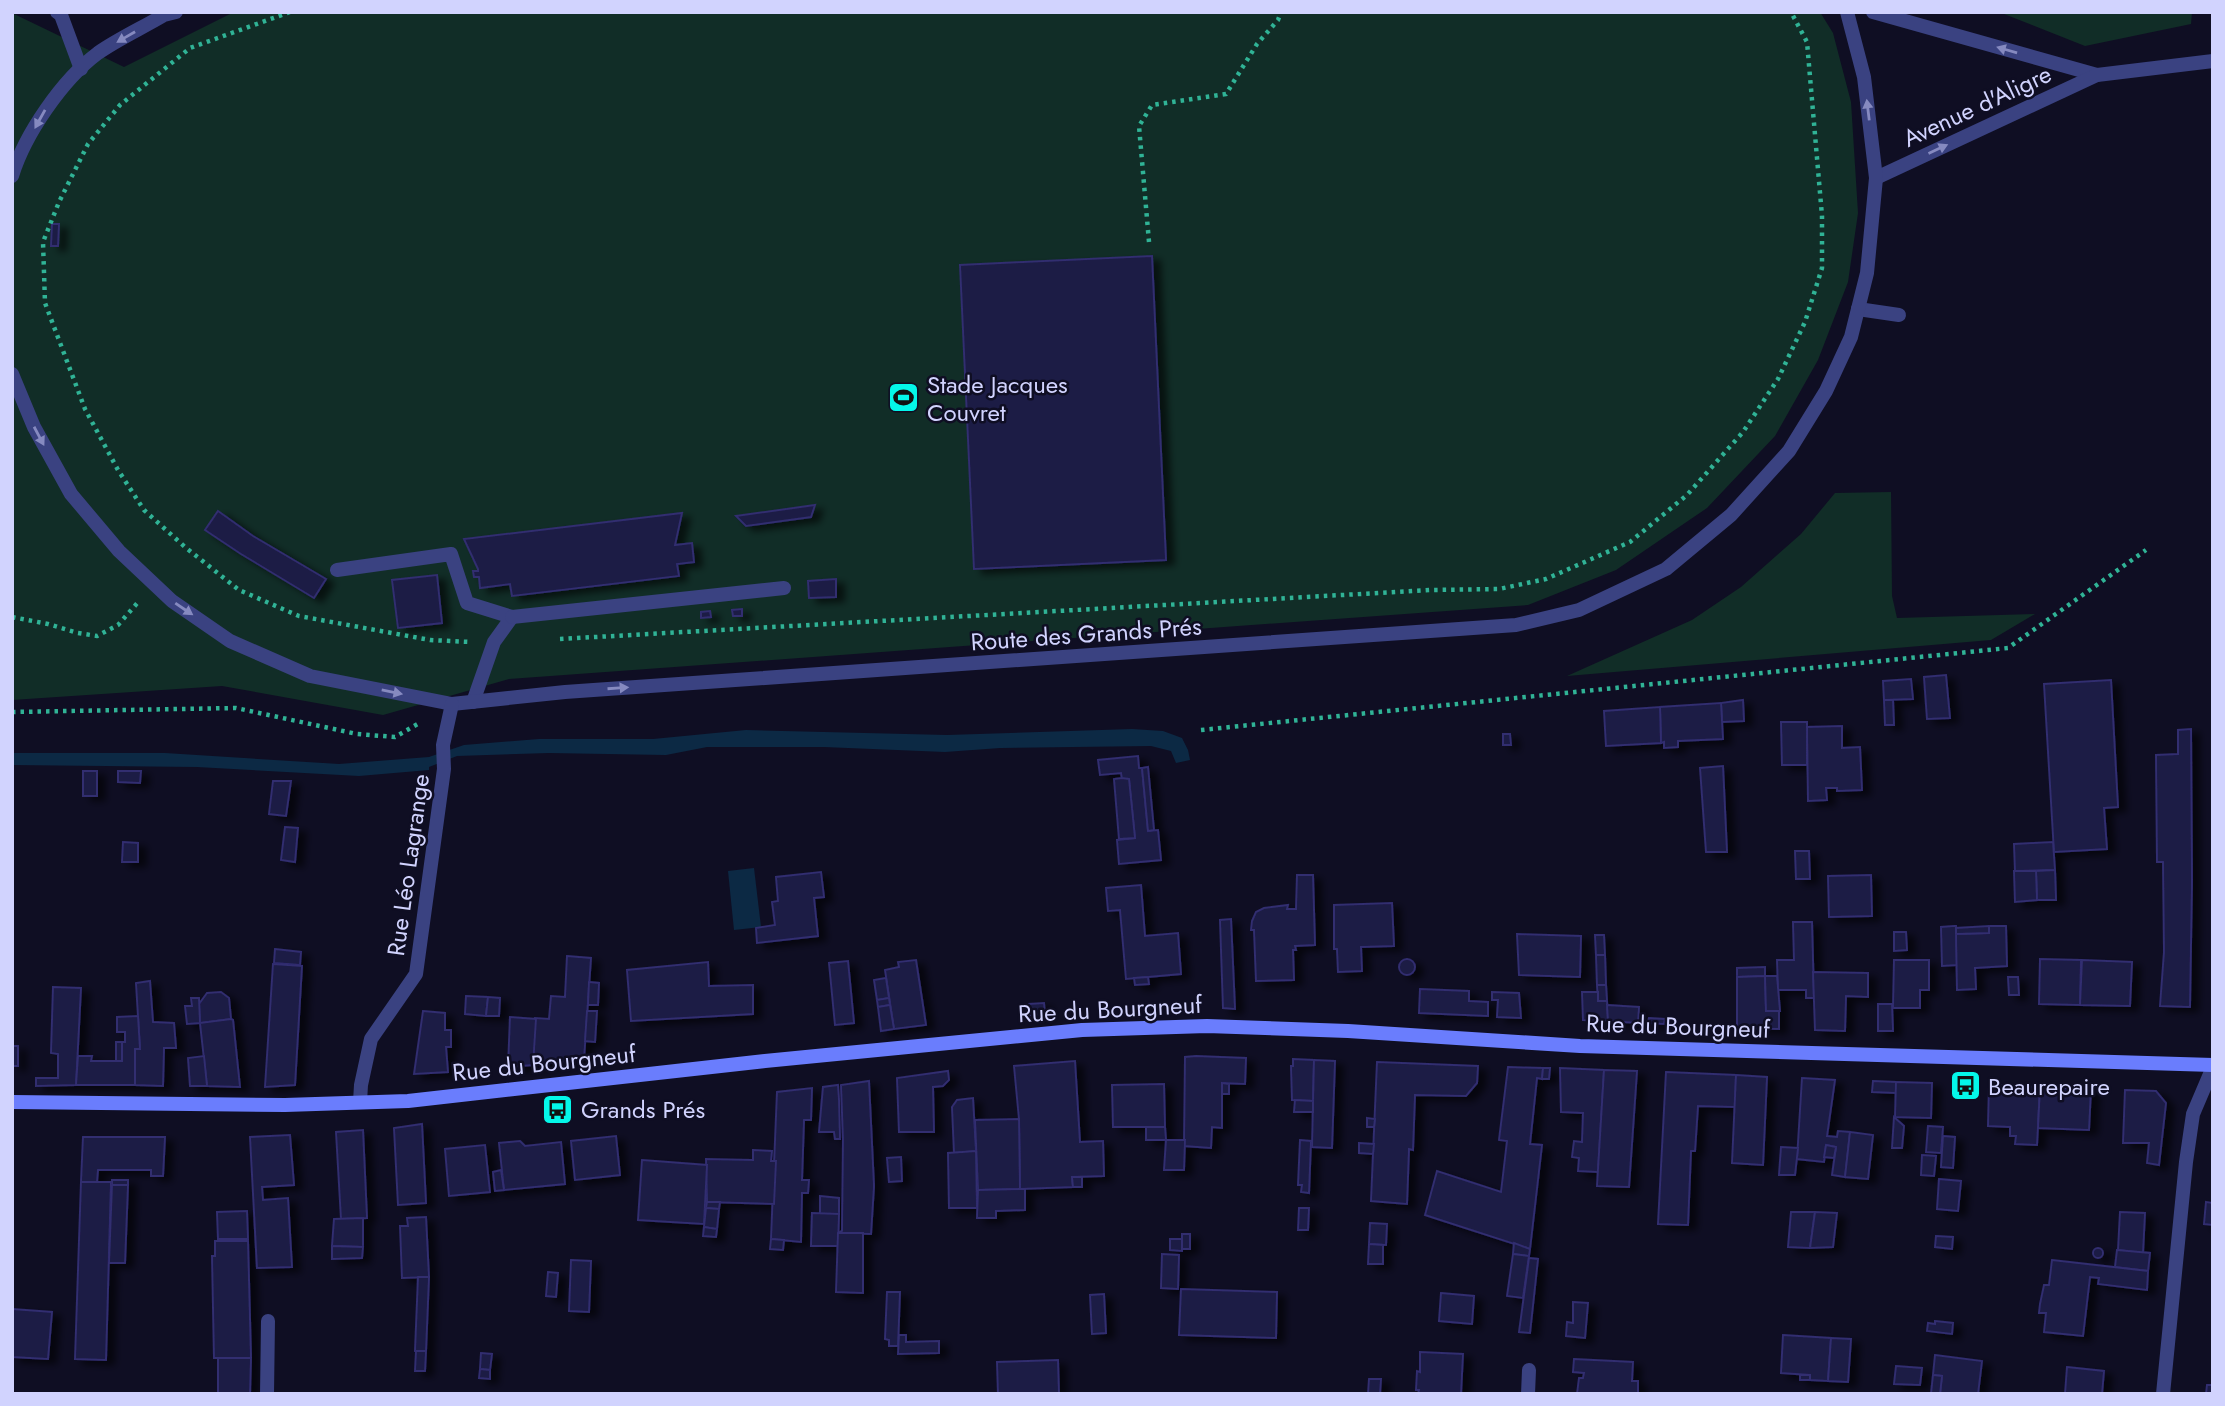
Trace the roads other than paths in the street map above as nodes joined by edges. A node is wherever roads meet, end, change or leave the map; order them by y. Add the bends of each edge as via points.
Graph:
1 (57, 12) edge
2 (176, 12) edge
3 (1847, 12) edge
4 (1873, 12) edge
5 (2213, 61) edge
6 (81, 69) junction
7 (2097, 75) junction
8 (12, 176) edge
9 (1876, 178) junction
10 (1858, 309) junction
11 (1899, 315) dead end
12 (12, 374) edge
13 (337, 570) dead end
14 (784, 588) dead end
15 (512, 617) junction
16 (473, 702) junction
17 (452, 704) junction
18 (2213, 1066) edge
19 (12, 1102) edge
20 (360, 1102) junction
21 (268, 1321) dead end
22 (1529, 1370) dead end
23 (267, 1394) edge
24 (1528, 1394) edge
25 (2164, 1394) edge

1 - 6 street
2 -> 6 street via 98,53
9 -> 3 street, Route des Grands Prés via 1864,77
7 -> 4 street, Avenue d'Aligre
5 - 7 street, Avenue d'Aligre
6 -> 8 street via 45,110
9 -> 7 street, Avenue d'Aligre
9 - 10 street, Route des Grands Prés via 1867,273
10 - 11 street
16 -> 10 street, Route des Grands Prés via 1447,632 1516,625 1579,610 1666,569 1731,515 1789,451 1820,401 1851,337
12 -> 17 street, Route des Grands Prés via 71,494 119,551 172,601 230,641 310,676
13 - 15 street via 451,554 467,603
14 - 15 street
15 - 16 street via 494,642
16 - 17 street, Route des Grands Prés
17 - 20 street, Rue Léo Lagrange via 443,745 444,769 416,974 371,1039
18 - 20 main road, Rue du Bourgneuf via 1580,1046 1207,1026 1068,1031 408,1101
18 - 25 street via 2193,1114
19 - 20 main road, Rue du Bourgneuf
21 - 23 street
22 - 24 street

